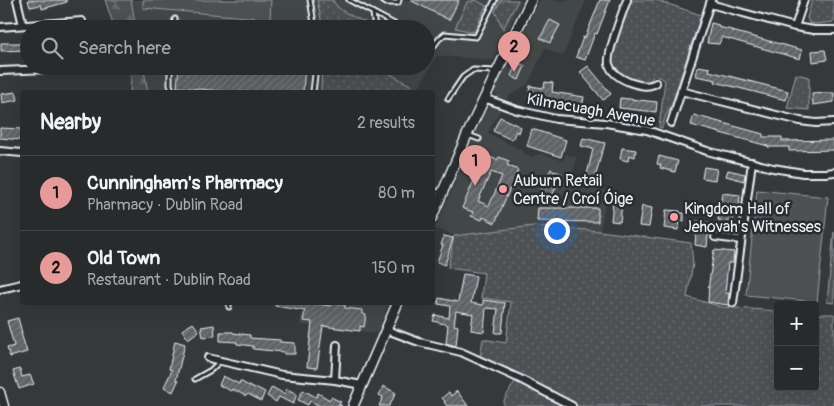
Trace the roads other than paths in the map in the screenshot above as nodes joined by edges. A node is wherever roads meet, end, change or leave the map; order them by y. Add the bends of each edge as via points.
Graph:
1 (17, 0) edge
2 (310, 0) edge
3 (349, 0) edge
4 (381, 0) edge
5 (399, 0) edge
6 (495, 0) edge
7 (531, 0) edge
8 (627, 0) edge
9 (804, 0) edge
10 (710, 2) edge
11 (373, 13) junction
12 (22, 20) edge
13 (313, 20) edge
14 (374, 20) edge
15 (387, 20) edge
16 (20, 25) edge
17 (0, 27) edge
18 (795, 27) junction
19 (834, 30) edge
20 (435, 44) edge
21 (20, 71) edge
22 (497, 71) junction
23 (0, 72) edge
24 (170, 75) edge
25 (315, 75) edge
26 (656, 83) dead end
27 (172, 90) edge
28 (313, 90) edge
29 (681, 91) junction
30 (484, 98) junction
31 (448, 99) dead end
32 (834, 122) edge
33 (671, 123) dead end
34 (467, 134) junction
35 (479, 139) dead end
36 (0, 151) edge
37 (20, 153) edge
38 (752, 162) junction
39 (834, 172) edge
40 (435, 191) edge
41 (442, 194) junction
42 (435, 210) edge
43 (715, 237) dead end
44 (741, 240) junction
45 (20, 284) edge
46 (0, 289) edge
47 (733, 303) dead end
48 (397, 305) edge
49 (386, 330) junction
50 (337, 345) dead end
51 (208, 358) dead end
52 (220, 361) junction
53 (196, 379) dead end
54 (335, 380) junction
55 (362, 385) junction
56 (0, 392) edge
57 (4, 406) edge
58 (353, 406) edge
59 (572, 406) edge

1 - 12 street
2 - 13 lane
3 - 11 lane
4 - 5 lane via 386,3 398,3
6 - 20 lane via 476,37 445,34
7 - 22 main road
8 - 26 street via 609,54 609,65 616,74 632,83 648,86
9 - 18 street
10 - 18 street
10 - 29 street
11 - 14 lane
11 - 15 lane
16 - 17 street
18 - 19 street
21 - 23 street
22 - 30 main road
22 - 31 lane via 473,70 463,77
24 - 27 lane
25 - 28 lane
29 - 32 street via 800,122
29 - 33 street
30 - 34 main road
30 - 38 street, Kilmacuagh Avenue via 556,119 647,130 707,151
34 - 35 lane
34 - 41 main road
36 - 37 street
38 - 39 street, Kilmacuagh Avenue via 803,173
38 - 44 street
40 - 41 lane
41 - 42 main road
43 - 44 street
44 - 47 street
45 - 46 street
48 - 49 main road
49 - 55 main road
49 - 59 street via 461,352
50 - 54 street
51 - 52 street
52 - 53 lane
52 - 54 street via 282,375
54 - 55 street
55 - 58 main road
56 - 57 street

